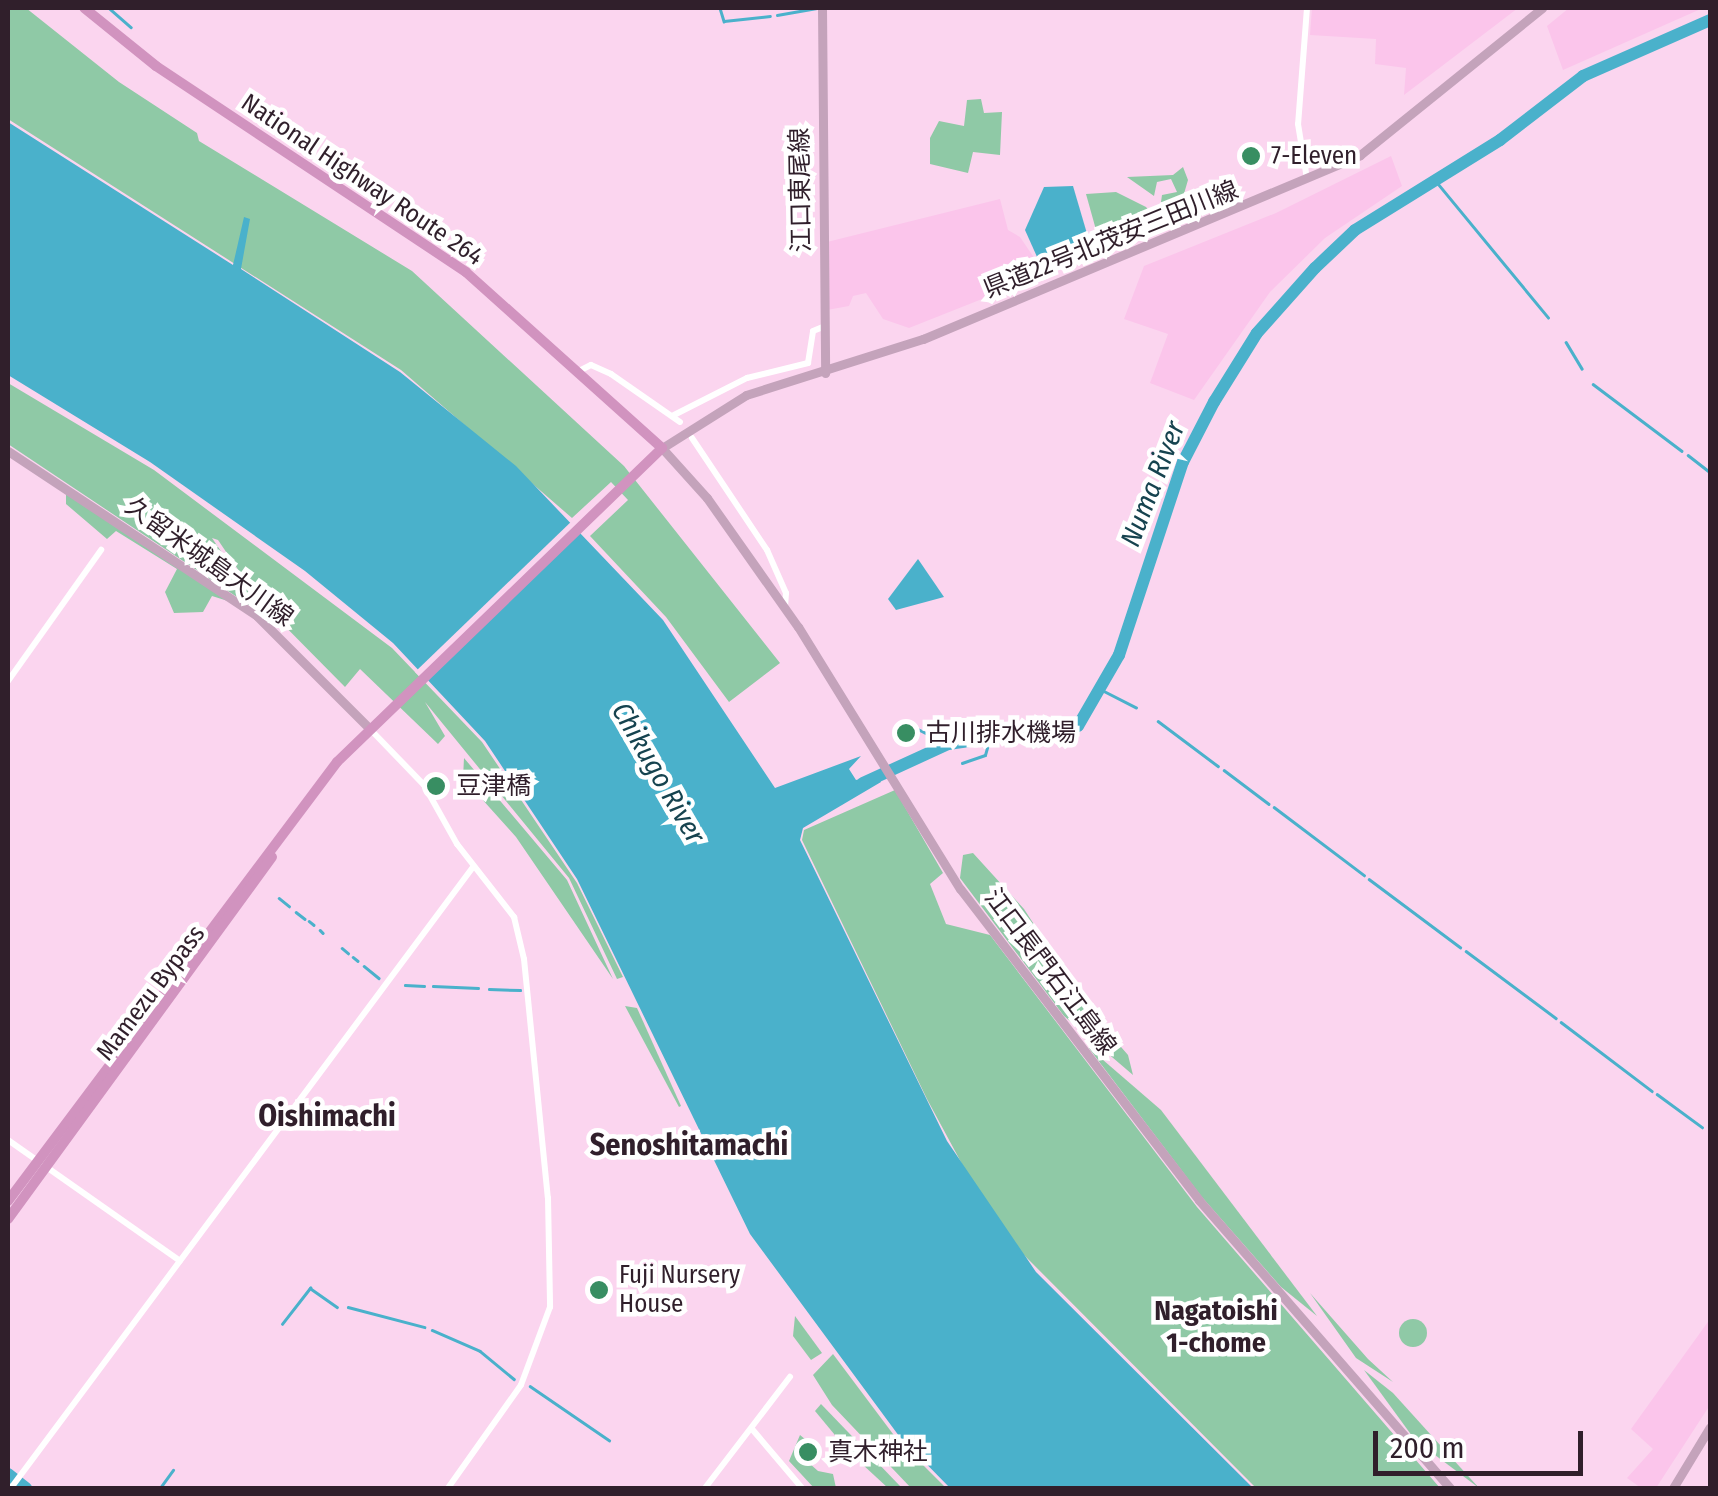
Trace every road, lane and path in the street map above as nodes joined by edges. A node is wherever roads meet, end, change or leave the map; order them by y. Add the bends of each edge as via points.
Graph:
1 (84, 8) edge
2 (822, 8) edge
3 (1306, 8) edge
4 (1542, 8) edge
5 (1307, 180) junction
6 (824, 327) junction
7 (581, 370) junction
8 (824, 373) junction
9 (692, 438) dead end
10 (662, 448) junction
11 (8, 450) edge
12 (101, 550) dead end
13 (785, 608) junction
14 (8, 681) edge
15 (370, 728) junction
16 (474, 867) junction
17 (8, 1140) edge
18 (41, 1164) junction
19 (8, 1201) edge
20 (8, 1218) edge
21 (180, 1261) junction
22 (790, 1377) dead end
23 (1710, 1427) edge
24 (752, 1429) junction
25 (10, 1486) edge
26 (448, 1488) edge
27 (705, 1488) edge
28 (802, 1488) edge
29 (1450, 1488) edge
30 (1673, 1488) edge

1 - 7 highway, National Highway Route 264 via 156,66 450,260
2 - 6 main road, 江口東尾線
3 - 5 street via 1298,124
4 - 5 main road, 県道22号北茂安三田川線 via 1402,126
5 - 8 main road, 県道22号北茂安三田川線
6 - 7 street via 813,331 808,363 747,378 677,419 611,374 591,365
6 - 8 main road, 江口東尾線
7 - 10 highway, National Highway Route 264
8 - 10 main road, 県道22号北茂安三田川線 via 746,395
9 - 13 street via 767,550 786,592
10 - 13 main road, 江口長門石江島線 via 707,498
10 - 15 highway
11 - 15 main road, 久留米城島大川線 via 257,616
12 - 14 street
13 - 29 main road, 江口長門石江島線 via 960,889 1199,1200
15 - 16 street via 424,785
15 - 18 highway, Mamezu Bypass via 318,784
16 - 21 street
16 - 26 street via 520,932 553,1274 550,1306 521,1385
17 - 18 street
18 - 19 highway, Mamezu Bypass
18 - 20 highway, Mamezu Bypass
18 - 21 street
21 - 25 street
22 - 24 street
23 - 30 main road
24 - 27 street
24 - 28 street

